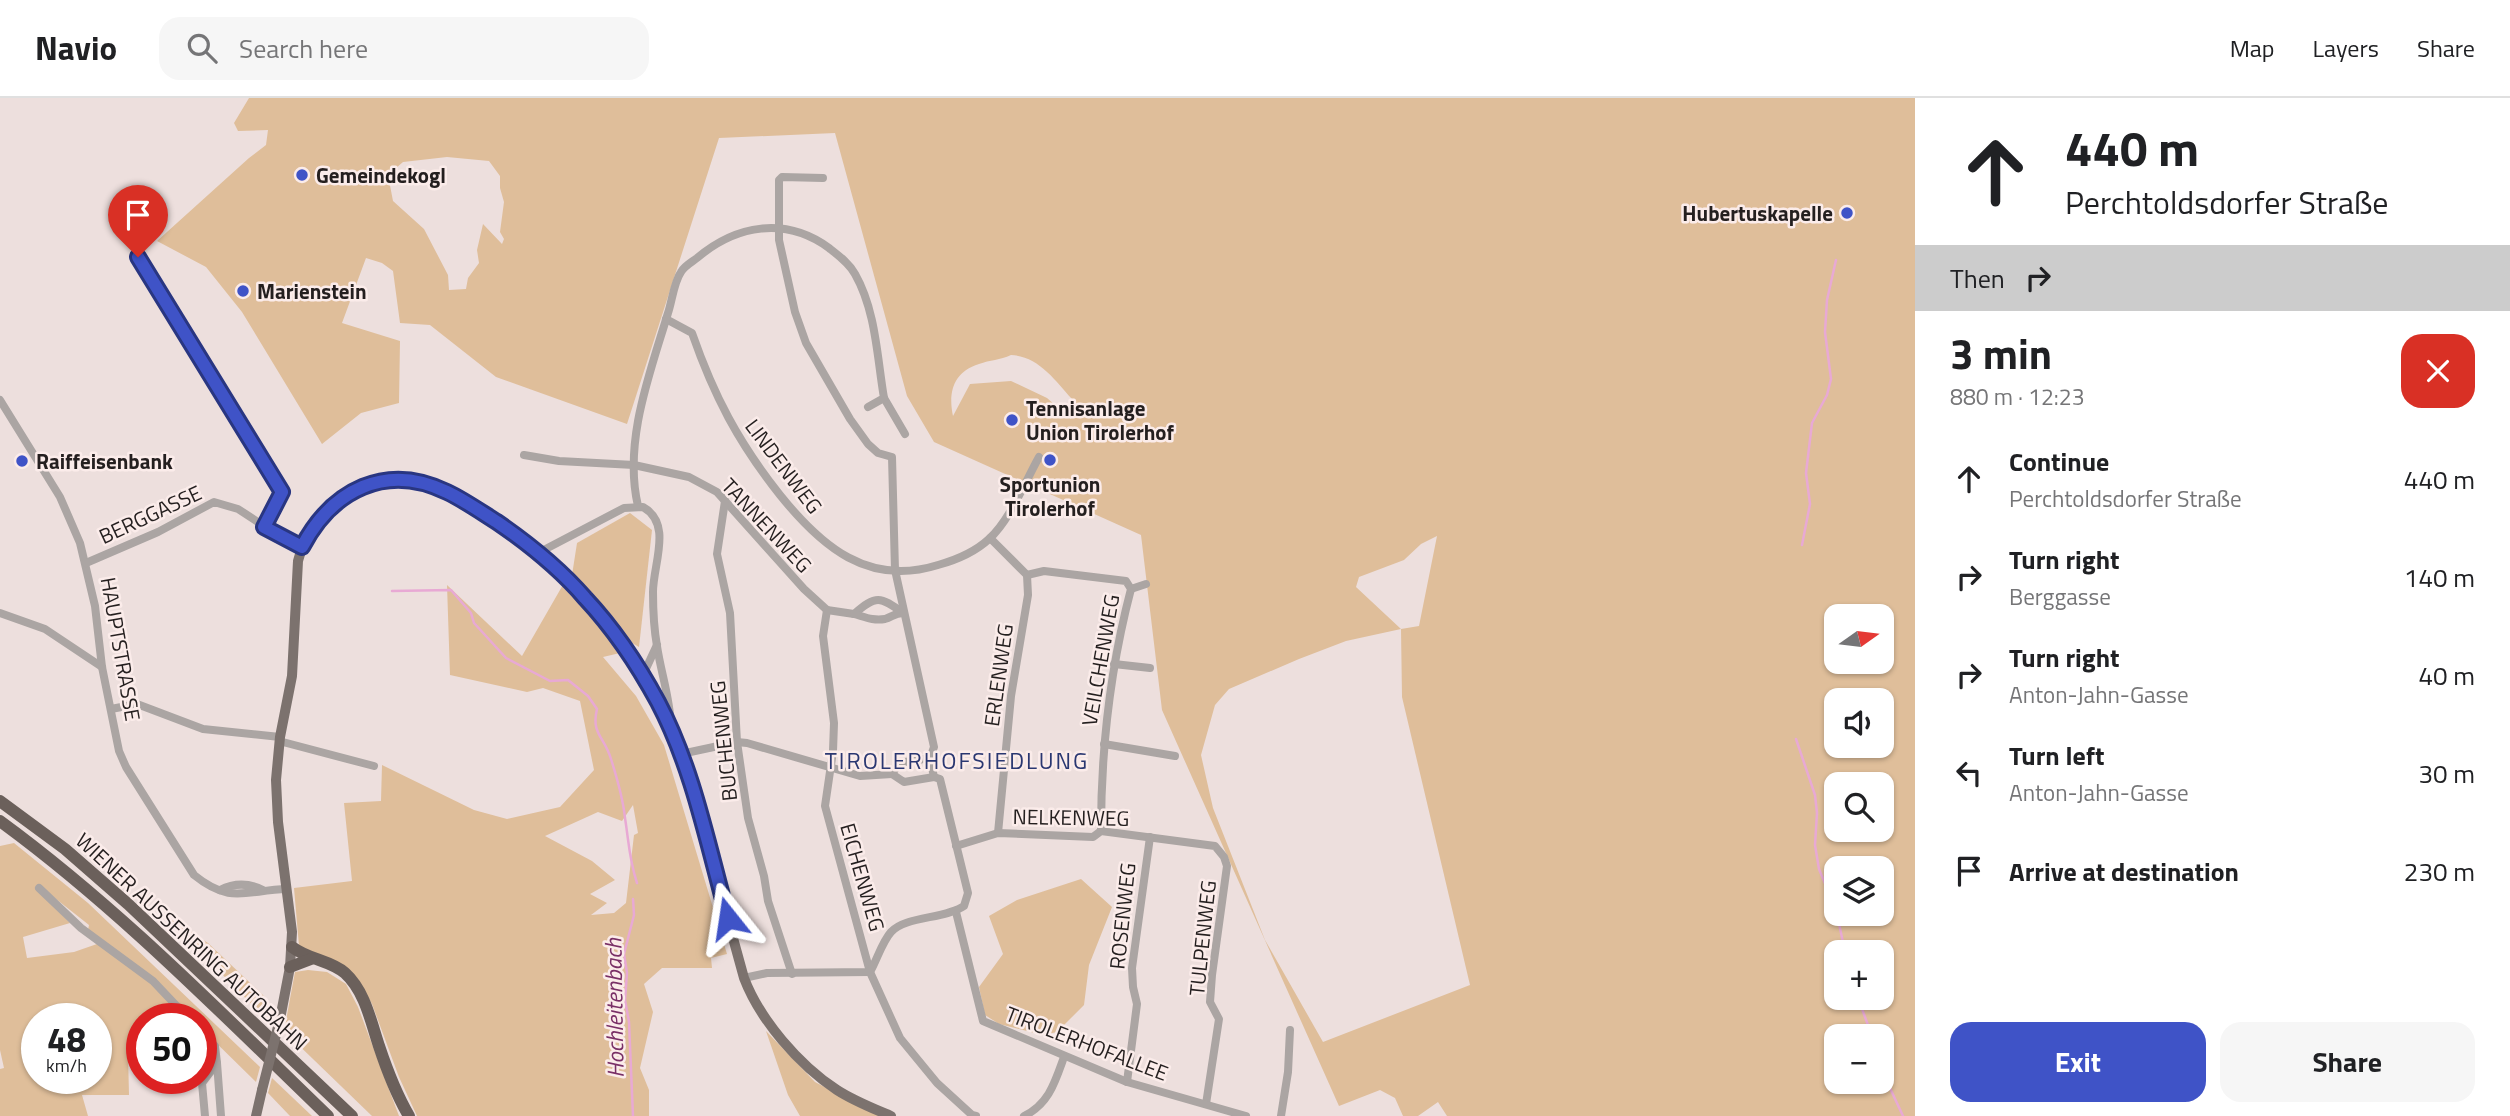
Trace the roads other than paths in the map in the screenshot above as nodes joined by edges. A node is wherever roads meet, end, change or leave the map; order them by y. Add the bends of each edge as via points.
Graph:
1 (824, 178) dead end
2 (778, 227) junction
3 (138, 257) dead end
4 (666, 319) junction
5 (884, 398) junction
6 (0, 400) edge
7 (867, 407) dead end
8 (905, 434) dead end
9 (524, 455) dead end
10 (1039, 457) dead end
11 (634, 465) junction
12 (725, 502) junction
13 (638, 506) junction
14 (264, 527) junction
15 (989, 538) junction
16 (302, 547) junction
17 (538, 553) junction
18 (86, 562) junction
19 (895, 570) junction
20 (1027, 575) junction
21 (1146, 584) dead end
22 (1131, 589) junction
23 (827, 610) junction
24 (0, 613) edge
25 (902, 613) junction
26 (854, 614) junction
27 (657, 645) junction
28 (1114, 664) junction
29 (102, 667) junction
30 (1150, 668) dead end
31 (643, 675) junction
32 (111, 709) junction
33 (671, 729) junction
34 (279, 739) junction
35 (737, 742) junction
36 (1104, 744) junction
37 (681, 754) junction
38 (1175, 756) dead end
39 (930, 758) junction
40 (374, 766) dead end
41 (830, 766) junction
42 (892, 774) junction
43 (934, 778) junction
44 (0, 801) edge
45 (0, 821) edge
46 (1101, 831) junction
47 (998, 833) junction
48 (1150, 837) junction
49 (956, 846) junction
50 (1224, 857) joint
51 (39, 888) dead end
52 (287, 889) junction
53 (956, 912) junction
54 (292, 947) junction
55 (311, 959) junction
56 (290, 967) junction
57 (870, 972) junction
58 (792, 974) junction
59 (744, 978) junction
60 (174, 1003) edge
61 (1290, 1030) dead end
62 (1064, 1057) junction
63 (217, 1063) edge
64 (1127, 1082) junction
65 (203, 1094) edge
66 (1206, 1104) junction
67 (205, 1116) edge
68 (221, 1116) edge
69 (256, 1116) edge
70 (328, 1116) edge
71 (352, 1116) edge
72 (409, 1116) edge
73 (891, 1116) edge
74 (976, 1116) edge
75 (1024, 1116) edge
76 (1246, 1116) edge
77 (1281, 1116) edge

1 - 2 street via 779,180
2 - 4 street via 747,230 706,250 681,272
2 - 5 street via 820,241 853,270 869,310
2 - 19 street via 799,322 818,365 868,444 892,457
3 - 14 street via 282,492
4 - 11 street via 640,415
4 - 19 street, LINDENWEG via 692,332 727,419 762,472 815,536 846,557
5 - 7 street
5 - 8 street
6 - 18 street, HAUPTSTRASSE via 60,498
9 - 11 street, TANNENWEG
10 - 15 street, LINDENWEG
11 - 12 street, TANNENWEG via 689,477 717,492
11 - 13 street
12 - 23 street, TANNENWEG
12 - 35 street, BUCHENWEG via 717,554 730,613
13 - 17 street via 624,508
13 - 27 street via 650,511 659,525 653,590
14 - 16 street, BERGGASSE
14 - 18 street, BERGGASSE via 238,509 214,502
15 - 19 street, LINDENWEG via 958,559 920,571
15 - 20 street
16 - 17 main road via 325,512 355,489 391,480 447,492
16 - 34 main road via 296,577 292,676
17 - 31 main road via 597,611
18 - 29 street, HAUPTSTRASSE
19 - 25 street
20 - 22 street, VEILCHENWEG via 1044,570 1126,581
20 - 47 street, ERLENWEG
21 - 22 street
22 - 28 street, VEILCHENWEG
23 - 26 street
23 - 41 street, EICHENWEG via 823,636 834,723
24 - 29 street via 46,629
25 - 26 street via 869,620
25 - 26 street via 885,600 869,601
25 - 39 street via 934,747
27 - 31 street
27 - 33 street
28 - 30 street
28 - 36 street, VEILCHENWEG
29 - 32 street, HAUPTSTRASSE
31 - 33 main road
32 - 34 street via 137,704 204,729
32 - 52 street, HAUPTSTRASSE via 126,768 194,875 220,890 245,885
33 - 37 main road
34 - 40 street
34 - 52 main road via 276,802
35 - 37 street
35 - 41 street
35 - 58 street, BUCHENWEG via 748,818
36 - 38 street
36 - 46 street, VEILCHENWEG
37 - 59 main road
39 - 42 street via 899,762
39 - 43 street
41 - 42 street via 860,776
41 - 57 street, EICHENWEG via 825,806
42 - 43 street via 904,782
43 - 49 street via 940,779
44 - 71 highway, WIENER AUSSENRING AUTOBAHN via 128,904
45 - 70 highway, WIENER AUSSENRING AUTOBAHN via 116,913
46 - 47 street, NELKENWEG via 1093,837
46 - 48 street, NELKENWEG
47 - 49 street, NELKENWEG
48 - 50 street, NELKENWEG via 1211,845
48 - 64 street, ROSENWEG via 1132,968 1137,1004
49 - 53 street via 968,893 964,906
50 - 66 street, TULPENWEG via 1227,866 1210,1002 1219,1019
51 - 60 street
52 - 54 main road
53 - 57 street via 899,926
53 - 62 street, TIROLERHOFALLEE via 983,1021
54 - 55 highway
54 - 56 main road
55 - 56 highway
55 - 72 highway via 339,969 359,991
56 - 69 main road, bridge
57 - 58 street
57 - 74 street, EICHENWEG via 900,1038 937,1083
58 - 59 street
59 - 73 main road via 773,1029 818,1076
61 - 77 street
62 - 64 street, TIROLERHOFALLEE
62 - 75 street via 1050,1095
63 - 68 street
64 - 66 street, TIROLERHOFALLEE
65 - 67 street
66 - 76 street, TIROLERHOFALLEE

